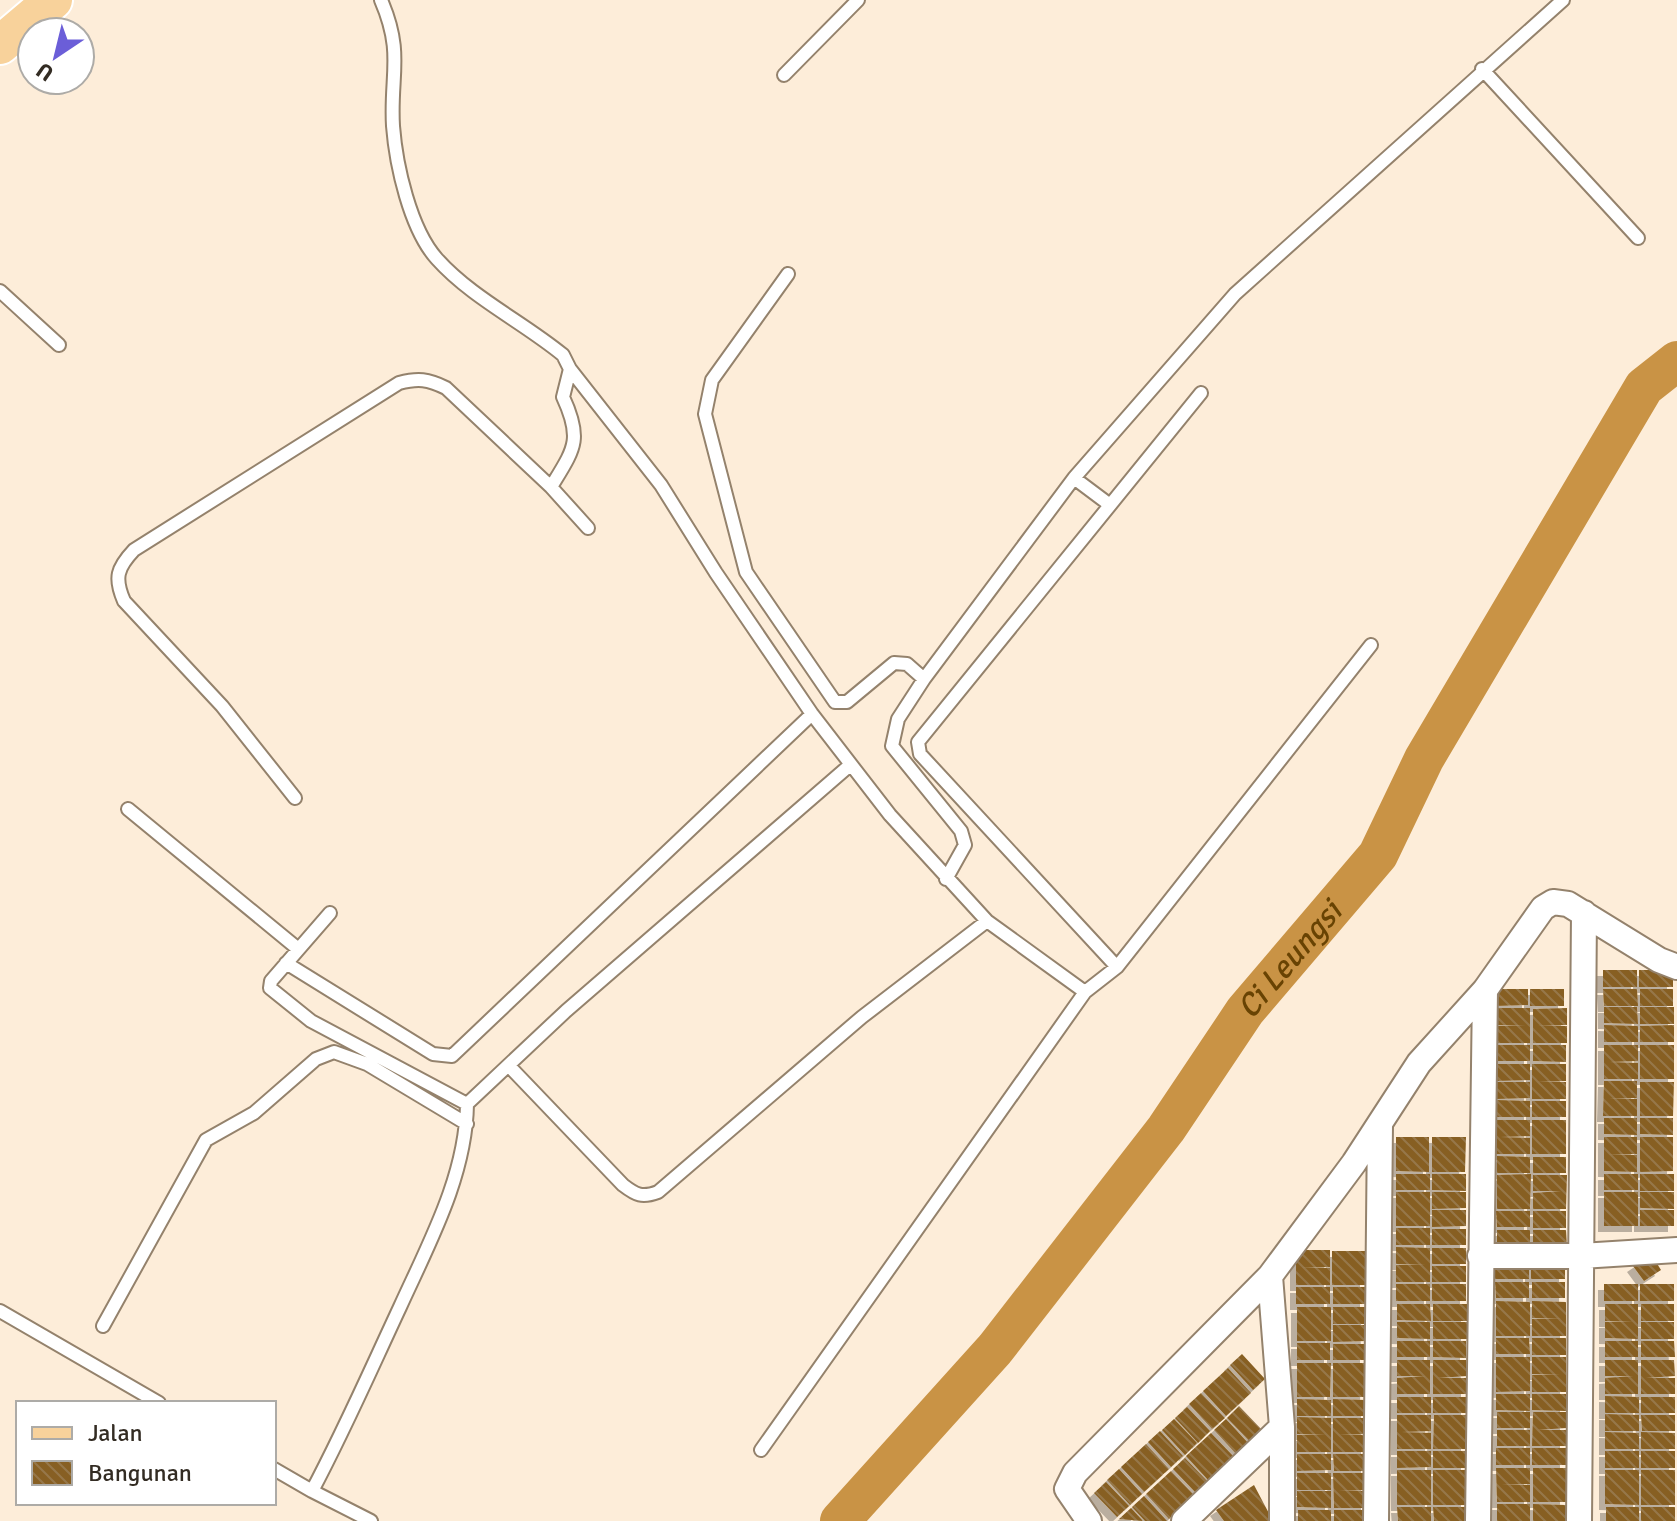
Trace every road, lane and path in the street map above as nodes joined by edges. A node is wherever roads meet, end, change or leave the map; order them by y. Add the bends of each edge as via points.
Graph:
1 (53, 0) edge
2 (381, 0) edge
3 (858, 0) edge
4 (1563, 0) edge
5 (0, 45) edge
6 (1482, 69) junction
7 (784, 75) dead end
8 (1638, 238) dead end
9 (788, 274) dead end
10 (0, 291) edge
11 (59, 345) dead end
12 (570, 369) junction
13 (1201, 393) dead end
14 (1074, 478) junction
15 (551, 487) junction
16 (1110, 505) junction
17 (588, 528) dead end
18 (1371, 645) dead end
19 (924, 679) junction
20 (812, 714) junction
21 (849, 766) junction
22 (295, 798) dead end
23 (128, 809) dead end
24 (946, 879) junction
25 (330, 913) dead end
26 (1584, 913) junction
27 (987, 921) junction
28 (297, 948) junction
29 (286, 963) junction
30 (1117, 967) junction
31 (1677, 967) edge
32 (1485, 990) junction
33 (1085, 992) junction
34 (509, 1066) junction
35 (467, 1104) junction
36 (467, 1124) junction
37 (1380, 1125) junction
38 (1677, 1250) edge
39 (1480, 1256) junction
40 (1581, 1256) junction
41 (1270, 1276) junction
42 (0, 1311) edge
43 (103, 1326) dead end
44 (156, 1401) edge
45 (1282, 1427) junction
46 (761, 1450) dead end
47 (276, 1470) edge
48 (312, 1491) junction
49 (371, 1521) edge
50 (1089, 1521) edge
51 (1184, 1521) edge
52 (1282, 1521) edge
53 (1376, 1521) edge
54 (1478, 1521) edge
55 (1579, 1521) edge

1 - 5 main road
2 - 12 lane via 396,56 393,125 398,159 423,235 449,271 540,336 563,355
3 - 7 lane
4 - 6 lane
6 - 8 lane
6 - 14 lane via 1235,294
9 - 19 lane via 712,380 705,400 746,572 835,702 847,702 894,663 907,664
10 - 11 lane
12 - 15 lane via 563,397 576,439
12 - 20 lane via 661,485
13 - 16 lane
14 - 16 lane
14 - 19 lane
15 - 17 lane
15 - 22 lane via 446,388 428,379 413,380 399,383 147,541 120,565 116,582 124,601 222,706
16 - 30 lane via 918,742 920,754
18 - 30 lane
19 - 24 lane via 898,719 892,746 961,831 965,845
20 - 21 lane
20 - 29 lane via 452,1056 433,1054
21 - 24 lane
21 - 34 lane
23 - 28 lane
24 - 27 lane
25 - 28 lane
26 - 31 street
26 - 32 street via 1561,902 1543,908
26 - 40 street
27 - 33 lane
27 - 34 lane via 862,1017 658,1192 645,1196 623,1185
28 - 29 lane
29 - 35 lane via 270,988 311,1021
30 - 33 lane
32 - 37 street via 1419,1063
32 - 39 street
33 - 46 lane
34 - 35 lane
35 - 36 lane
36 - 43 lane via 367,1064 334,1052 316,1059 254,1113 206,1140
36 - 48 lane via 447,1203
37 - 41 street
37 - 53 street
38 - 40 street
39 - 40 street
39 - 54 street
40 - 55 street
41 - 45 street
41 - 50 street via 1075,1473 1067,1489
42 - 44 lane
45 - 51 street
45 - 52 street
47 - 48 lane
48 - 49 lane

